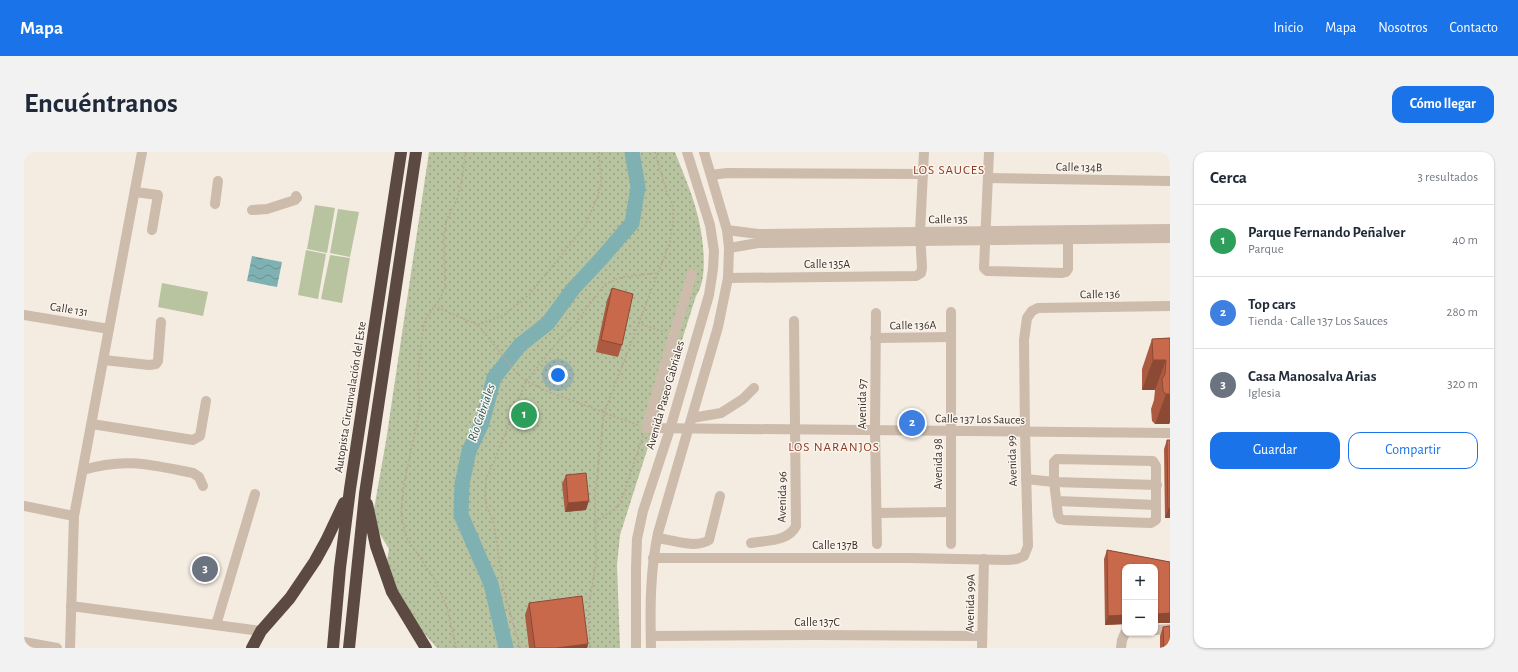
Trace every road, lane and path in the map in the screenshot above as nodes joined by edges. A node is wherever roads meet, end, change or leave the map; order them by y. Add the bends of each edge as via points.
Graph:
1 (142, 152) edge
2 (401, 152) edge
3 (416, 152) edge
4 (465, 152) edge
5 (599, 152) edge
6 (655, 152) edge
7 (687, 152) edge
8 (704, 152) edge
9 (924, 152) edge
10 (989, 152) edge
11 (923, 174) junction
12 (711, 175) junction
13 (988, 178) junction
14 (1170, 181) edge
15 (218, 182) dead end
16 (135, 192) junction
17 (296, 196) dead end
18 (215, 204) dead end
19 (252, 210) dead end
20 (1170, 229) edge
21 (152, 230) dead end
22 (727, 230) junction
23 (985, 235) junction
24 (920, 237) junction
25 (1170, 238) edge
26 (1068, 239) junction
27 (729, 248) junction
28 (658, 273) junction
29 (692, 274) dead end
30 (728, 278) junction
31 (434, 306) junction
32 (1170, 306) edge
33 (1032, 311) joint
34 (876, 312) dead end
35 (951, 312) dead end
36 (24, 315) edge
37 (794, 321) dead end
38 (161, 322) dead end
39 (638, 323) junction
40 (478, 325) junction
41 (109, 329) junction
42 (674, 336) junction
43 (951, 337) junction
44 (875, 338) junction
45 (104, 360) junction
46 (526, 381) junction
47 (754, 388) dead end
48 (206, 401) dead end
49 (604, 413) junction
50 (692, 418) junction
51 (92, 424) junction
52 (646, 428) junction
53 (670, 429) junction
54 (689, 429) junction
55 (795, 430) junction
56 (875, 431) junction
57 (951, 431) junction
58 (1024, 432) junction
59 (1170, 433) edge
60 (83, 470) junction
61 (1026, 479) junction
62 (1054, 482) junction
63 (1157, 485) junction
64 (203, 486) dead end
65 (350, 489) junction
66 (254, 494) dead end
67 (365, 494) junction
68 (720, 496) dead end
69 (1057, 501) junction
70 (1156, 505) junction
71 (24, 506) edge
72 (951, 512) junction
73 (877, 513) junction
74 (74, 516) junction
75 (596, 522) junction
76 (658, 538) junction
77 (751, 542) dead end
78 (877, 544) dead end
79 (951, 544) dead end
80 (653, 558) junction
81 (984, 559) junction
82 (1017, 559) joint
83 (71, 606) junction
84 (216, 625) junction
85 (1170, 629) edge
86 (1158, 630) edge
87 (261, 631) junction
88 (651, 636) junction
89 (982, 636) junction
90 (1124, 636) edge
91 (24, 642) edge
92 (57, 648) edge
93 (70, 648) edge
94 (252, 648) edge
95 (333, 648) edge
96 (349, 648) edge
97 (426, 648) edge
98 (456, 648) edge
99 (520, 648) edge
100 (590, 648) edge
101 (636, 648) edge
102 (651, 648) edge
103 (982, 648) edge
104 (1121, 648) edge

1 - 16 street
2 - 65 highway, Autopista Circunvalación del Este
3 - 67 highway
4 - 31 path via 458,197 446,221 445,288
5 - 40 path via 601,182 586,226 530,294 504,315
6 - 28 path via 673,205 670,242
7 - 53 street, Avenida Paseo Cabriales via 710,226 714,251 713,269 709,295
8 - 12 street
9 - 11 street
10 - 13 street
11 - 12 street
11 - 24 street
12 - 22 street
13 - 14 street, Calle 134B
13 - 23 street
15 - 18 street
16 - 21 street via 158,195
16 - 41 street
17 - 19 street via 294,200 267,209
20 - 23 street, Calle 135
22 - 24 street, Calle 135 via 758,234
22 - 27 street
23 - 24 street, Calle 135
23 - 26 street, Calle 135
23 - 26 street via 984,268 987,271 1066,272
24 - 27 street, Calle 135 via 758,244
24 - 30 street, Calle 135A via 922,268 921,273 916,276
25 - 26 street, Calle 135
27 - 30 street
28 - 39 path
28 - 46 path via 623,277 606,284
29 - 42 street
30 - 50 street via 718,327
31 - 40 path
31 - 98 path via 425,320 422,335 418,375 420,409 404,484 401,514 406,538 433,577 447,607
32 - 33 street, Calle 136 via 1038,308
33 - 58 street, Avenida 99 via 1027,318 1024,340
34 - 44 street, Avenida 97
35 - 43 street, Avenida 98
36 - 41 street, Calle 131
37 - 55 street, Avenida 96
38 - 45 street via 156,364
39 - 42 path
39 - 49 path
40 - 46 path
41 - 45 street
42 - 52 street
43 - 44 street, Calle 136A
43 - 57 street, Avenida 98
44 - 56 street, Avenida 97
45 - 51 street
46 - 49 path
46 - 99 path via 486,478 485,493 486,505 494,524 504,591
47 - 50 street via 721,413
48 - 51 street via 200,436 193,440
49 - 52 path
49 - 75 path via 595,496
50 - 54 street
51 - 60 street
52 - 53 street, Calle 137 Los Sauces
52 - 75 path via 618,506
53 - 54 street, Calle 137 Los Sauces
53 - 101 street, Avenida Paseo Cabriales via 643,512 637,540
54 - 55 street, Calle 137 Los Sauces
54 - 76 street
55 - 56 street, Calle 137 Los Sauces
55 - 77 street, Avenida 96 via 796,526 787,537
56 - 57 street, Calle 137 Los Sauces
56 - 73 street, Avenida 97
57 - 58 street, Calle 137 Los Sauces
57 - 72 street, Avenida 98
58 - 59 street, Calle 137 Los Sauces
58 - 61 street, Avenida 99
60 - 64 street via 98,465 137,462 193,473 199,477
60 - 74 street
61 - 62 street
61 - 82 street, Avenida 99 via 1028,546 1024,556
62 - 63 street
62 - 63 street via 1054,462 1057,459 1114,460 1155,462
62 - 69 street
63 - 70 street
65 - 87 highway via 315,561 290,598
65 - 95 highway, Autopista Circunvalación del Este
66 - 84 street
67 - 96 highway
67 - 97 highway via 376,546 392,592
68 - 76 street via 709,540 704,544 695,545
69 - 70 street
69 - 70 street via 1058,515 1064,520 1151,523 1156,520
71 - 74 street
72 - 73 street
72 - 79 street, Avenida 98
73 - 78 street, Avenida 97
74 - 83 street
75 - 100 path via 596,562 588,611
76 - 80 street
80 - 81 street, Calle 137B
80 - 88 street
81 - 82 street, Calle 137B
81 - 89 street, Avenida 99A
83 - 84 street
83 - 93 street
84 - 87 street
85 - 86 street
87 - 94 highway
88 - 89 street, Calle 137C
88 - 102 street
89 - 103 street, Avenida 99A
90 - 104 street
91 - 92 street

